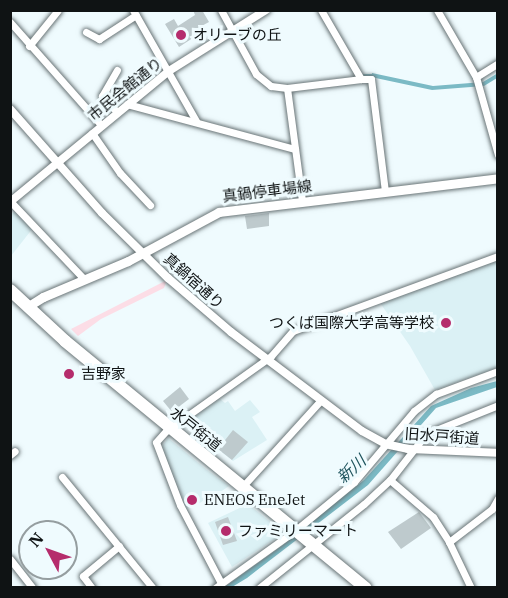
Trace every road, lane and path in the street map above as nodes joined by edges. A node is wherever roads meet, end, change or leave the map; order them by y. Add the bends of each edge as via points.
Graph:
1 (58, 10) edge
2 (221, 10) edge
3 (266, 10) edge
4 (321, 10) edge
5 (437, 10) edge
6 (134, 13) edge
7 (10, 21) edge
8 (232, 30) junction
9 (86, 32) dead end
10 (29, 46) junction
11 (498, 63) edge
12 (117, 69) dead end
13 (169, 71) junction
14 (476, 77) junction
15 (361, 79) junction
16 (287, 88) junction
17 (127, 104) junction
18 (10, 109) edge
19 (117, 112) junction
20 (195, 121) junction
21 (101, 125) junction
22 (92, 133) junction
23 (295, 149) junction
24 (498, 155) edge
25 (57, 163) junction
26 (498, 178) edge
27 (385, 192) junction
28 (302, 201) junction
29 (11, 202) edge
30 (150, 205) dead end
31 (142, 253) junction
32 (498, 256) edge
33 (84, 279) junction
34 (10, 290) edge
35 (27, 307) junction
36 (265, 359) junction
37 (498, 371) edge
38 (321, 400) junction
39 (498, 405) edge
40 (171, 428) junction
41 (388, 445) junction
42 (411, 449) junction
43 (498, 453) edge
44 (62, 477) dead end
45 (390, 480) junction
46 (243, 486) junction
47 (498, 498) edge
48 (297, 530) junction
49 (449, 542) junction
50 (314, 544) junction
51 (119, 546) junction
52 (10, 559) edge
53 (218, 585) edge
54 (33, 588) edge
55 (92, 588) edge
56 (153, 588) edge
57 (259, 588) edge
58 (366, 588) edge
59 (471, 588) edge

1 - 10 street
2 - 8 street
3 - 8 street, 市民会館通り
4 - 15 street
5 - 14 street
6 - 9 street via 99,39
6 - 13 street
7 - 10 street
8 - 13 street, 市民会館通り
8 - 16 street via 256,74 270,86
10 - 21 street
11 - 14 street
12 - 19 street via 102,96
13 - 17 street, 市民会館通り
13 - 20 street
14 - 24 street
15 - 16 street
15 - 27 street via 371,79
16 - 23 street
17 - 19 street, 市民会館通り
17 - 20 street
18 - 25 street, 真鍋宿通り
19 - 21 street, 市民会館通り
20 - 23 street
21 - 22 street, 市民会館通り
22 - 25 street, 市民会館通り
22 - 30 street via 120,173
23 - 28 street
25 - 29 street, 市民会館通り
25 - 31 street, 真鍋宿通り
26 - 27 main road, 真鍋停車場線
27 - 28 main road, 真鍋停車場線
28 - 31 main road, 真鍋停車場線 via 219,212
29 - 33 street
31 - 33 main road, 真鍋停車場線
31 - 36 street, 真鍋宿通り
32 - 36 street via 293,330
33 - 35 main road, 真鍋停車場線
34 - 35 highway, 水戸街道
35 - 40 highway, 水戸街道
36 - 38 street, 真鍋宿通り
36 - 40 street
37 - 41 street via 436,394 414,411
38 - 41 street, 真鍋宿通り
38 - 46 street
39 - 42 street via 426,434
40 - 46 highway, 水戸街道
40 - 53 street via 156,442 180,505
41 - 42 street, 旧水戸街道
41 - 48 street via 354,482
42 - 43 street, 旧水戸街道
42 - 45 street
44 - 51 street
45 - 49 street via 433,517
45 - 50 street
46 - 48 highway, 水戸街道
47 - 49 street via 492,509
48 - 50 highway, 水戸街道
48 - 53 street
49 - 59 street
50 - 57 street
50 - 58 highway, 水戸街道
51 - 55 street via 83,576
51 - 56 street
52 - 54 street

